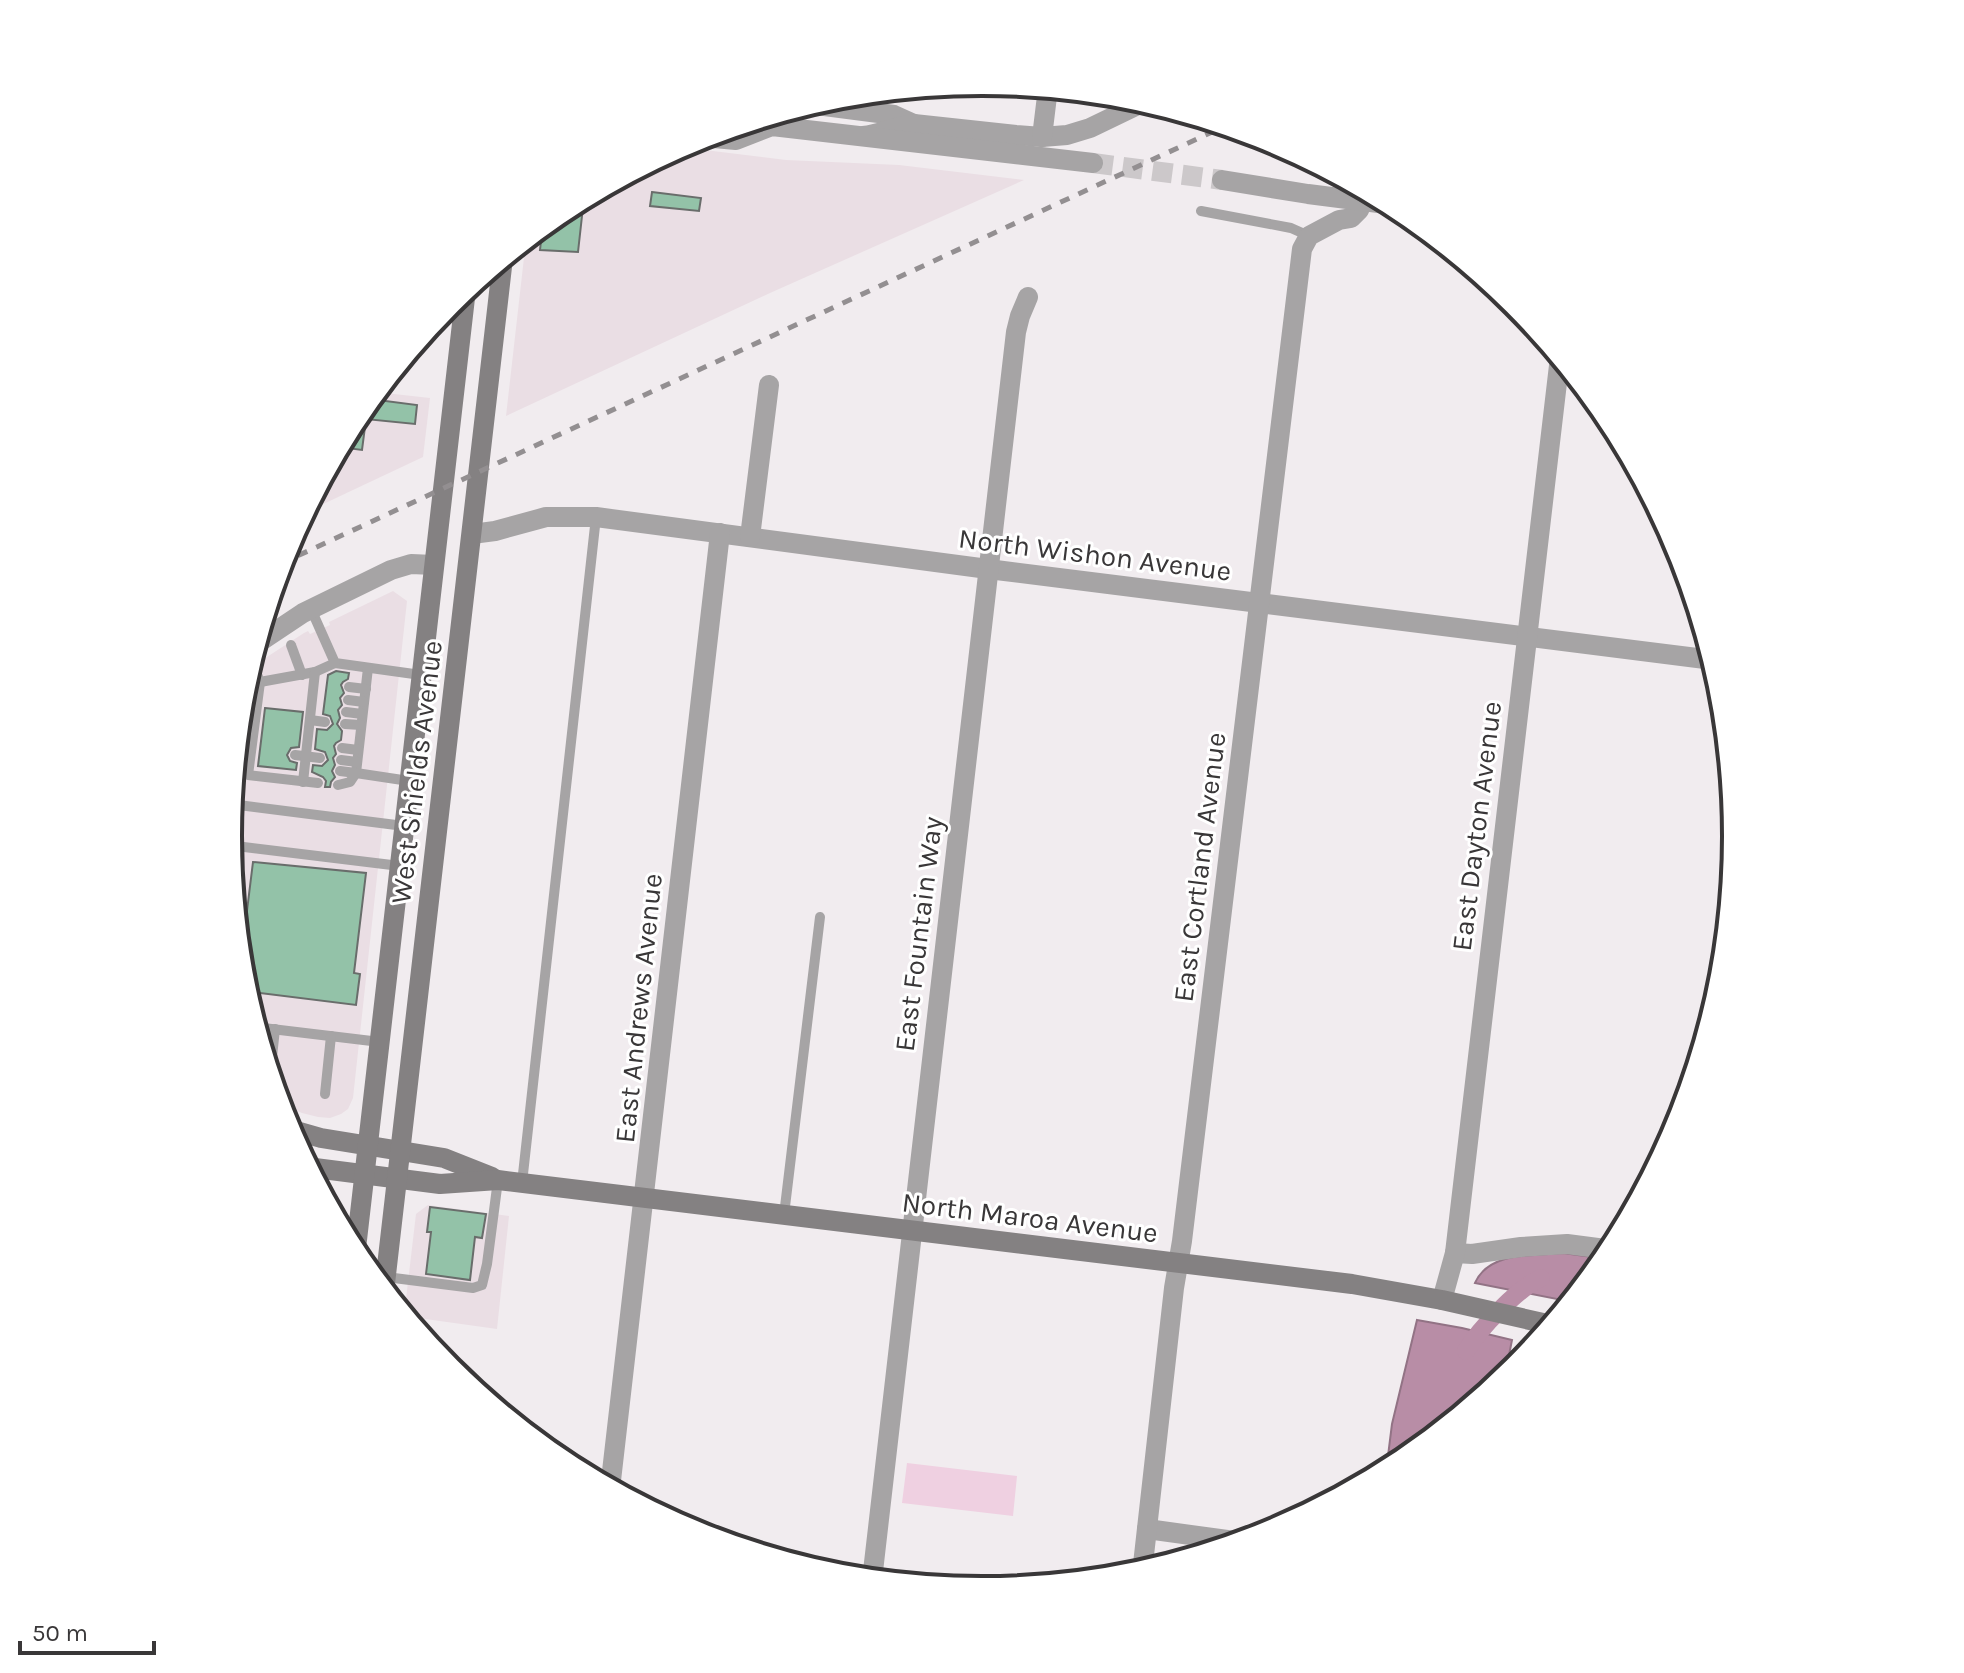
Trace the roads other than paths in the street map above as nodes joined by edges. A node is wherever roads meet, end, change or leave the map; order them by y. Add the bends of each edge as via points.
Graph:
1 (1047, 99) edge
2 (845, 109) edge
3 (1127, 110) edge
4 (785, 123) edge
5 (914, 124) junction
6 (863, 136) junction
7 (1042, 137) junction
8 (1093, 163) tunnel mouth
9 (1222, 180) tunnel mouth
10 (1361, 201) edge
11 (1363, 201) edge
12 (1201, 211) dead end
13 (1309, 236) junction
14 (501, 274) edge
15 (1028, 297) dead end
16 (464, 308) edge
17 (1558, 372) edge
18 (769, 385) dead end
19 (596, 517) junction
20 (720, 533) junction
21 (472, 534) junction
22 (750, 537) junction
23 (434, 565) junction
24 (988, 569) junction
25 (1259, 603) junction
26 (311, 609) junction
27 (270, 635) edge
28 (1526, 635) junction
29 (291, 645) dead end
30 (1700, 658) edge
31 (335, 663) junction
32 (368, 668) junction
33 (302, 675) junction
34 (421, 675) junction
35 (314, 678) junction
36 (260, 682) joint
37 (327, 685) dead end
38 (349, 687) dead end
39 (366, 689) junction
40 (312, 696) junction
41 (327, 697) dead end
42 (348, 700) dead end
43 (364, 702) junction
44 (311, 708) junction
45 (345, 718) dead end
46 (362, 720) junction
47 (306, 727) junction
48 (307, 744) junction
49 (322, 745) dead end
50 (342, 748) dead end
51 (358, 750) junction
52 (302, 759) junction
53 (320, 763) dead end
54 (340, 766) dead end
55 (356, 768) junction
56 (409, 781) junction
57 (303, 782) junction
58 (318, 783) dead end
59 (338, 785) dead end
60 (243, 805) edge
61 (404, 826) junction
62 (242, 847) edge
63 (400, 866) junction
64 (820, 917) dead end
65 (267, 1028) edge
66 (275, 1029) junction
67 (331, 1036) junction
68 (380, 1042) junction
69 (273, 1048) edge
70 (325, 1094) dead end
71 (304, 1133) edge
72 (368, 1144) junction
73 (401, 1150) junction
74 (322, 1171) edge
75 (365, 1174) junction
76 (398, 1179) junction
77 (498, 1180) junction
78 (522, 1183) junction
79 (644, 1199) junction
80 (784, 1215) junction
81 (354, 1229) edge
82 (912, 1231) junction
83 (1598, 1248) edge
84 (1455, 1253) junction
85 (1179, 1263) junction
86 (386, 1275) edge
87 (393, 1284) edge
88 (1442, 1300) junction
89 (1541, 1323) edge
90 (611, 1478) edge
91 (1147, 1529) junction
92 (1218, 1539) edge
93 (1144, 1559) edge
94 (873, 1569) edge

1 - 7 street
2 - 5 street via 894,115
3 - 7 street via 1090,128
4 - 6 street
5 - 6 street
5 - 7 street
6 - 8 street
9 - 10 street
11 - 13 street via 1351,218
12 - 13 lane
13 - 25 street, East Cortland Avenue via 1302,249
14 - 21 main road, West Shields Avenue
15 - 24 street, East Fountain Way via 1016,332
16 - 23 main road, West Shields Avenue
17 - 28 street, East Dayton Avenue
18 - 22 street
19 - 20 street, North Wishon Avenue
19 - 21 street, North Wishon Avenue via 546,517
19 - 78 lane
20 - 22 street, North Wishon Avenue
20 - 79 street, East Andrews Avenue
21 - 73 main road, West Shields Avenue
22 - 24 street, North Wishon Avenue
23 - 26 street via 391,570
23 - 34 main road, West Shields Avenue
24 - 25 street, North Wishon Avenue
24 - 82 street, East Fountain Way
25 - 28 street, North Wishon Avenue
25 - 85 street, East Cortland Avenue
26 - 27 street
26 - 31 lane
28 - 30 street, North Wishon Avenue
28 - 84 street, East Dayton Avenue
29 - 33 lane
31 - 32 lane
31 - 35 lane
32 - 34 lane
32 - 39 lane
33 - 35 lane
33 - 36 lane
34 - 56 main road, West Shields Avenue
35 - 37 lane
35 - 40 lane
36 - 57 lane via 257,750 248,775
38 - 39 lane
39 - 43 lane
40 - 41 lane
40 - 44 lane
42 - 43 lane
43 - 46 lane
44 - 47 lane
44 - 47 lane via 325,716
45 - 46 lane
46 - 51 lane
47 - 48 lane
48 - 49 lane
48 - 52 lane
50 - 51 lane
51 - 55 lane
52 - 53 lane
52 - 57 lane
54 - 55 lane
55 - 56 lane
55 - 59 lane via 350,782
56 - 61 main road, West Shields Avenue
57 - 58 lane
60 - 61 lane
61 - 63 main road, West Shields Avenue
62 - 63 lane
63 - 68 main road, West Shields Avenue
64 - 80 lane
65 - 66 lane
66 - 67 lane
66 - 69 lane
67 - 68 lane
67 - 70 lane
68 - 72 main road, West Shields Avenue
71 - 72 main road
72 - 73 main road, North Maroa Avenue
72 - 75 main road, West Shields Avenue
73 - 76 main road, West Shields Avenue
73 - 77 main road, North Maroa Avenue via 444,1158
74 - 75 main road, North Maroa Avenue
75 - 76 main road, North Maroa Avenue
75 - 81 main road, West Shields Avenue
76 - 77 main road, North Maroa Avenue via 440,1184
76 - 86 main road, West Shields Avenue
77 - 78 main road, North Maroa Avenue
77 - 87 lane via 482,1285
78 - 79 main road, North Maroa Avenue
79 - 80 main road, North Maroa Avenue
79 - 90 street, East Andrews Avenue
80 - 82 main road, North Maroa Avenue
82 - 85 main road, North Maroa Avenue
82 - 94 street, East Fountain Way
83 - 84 street via 1567,1244
84 - 88 street, East Dayton Avenue
85 - 88 main road, North Maroa Avenue
85 - 91 street, East Cortland Avenue
88 - 89 main road, North Maroa Avenue
91 - 92 street
91 - 93 street, East Cortland Avenue

